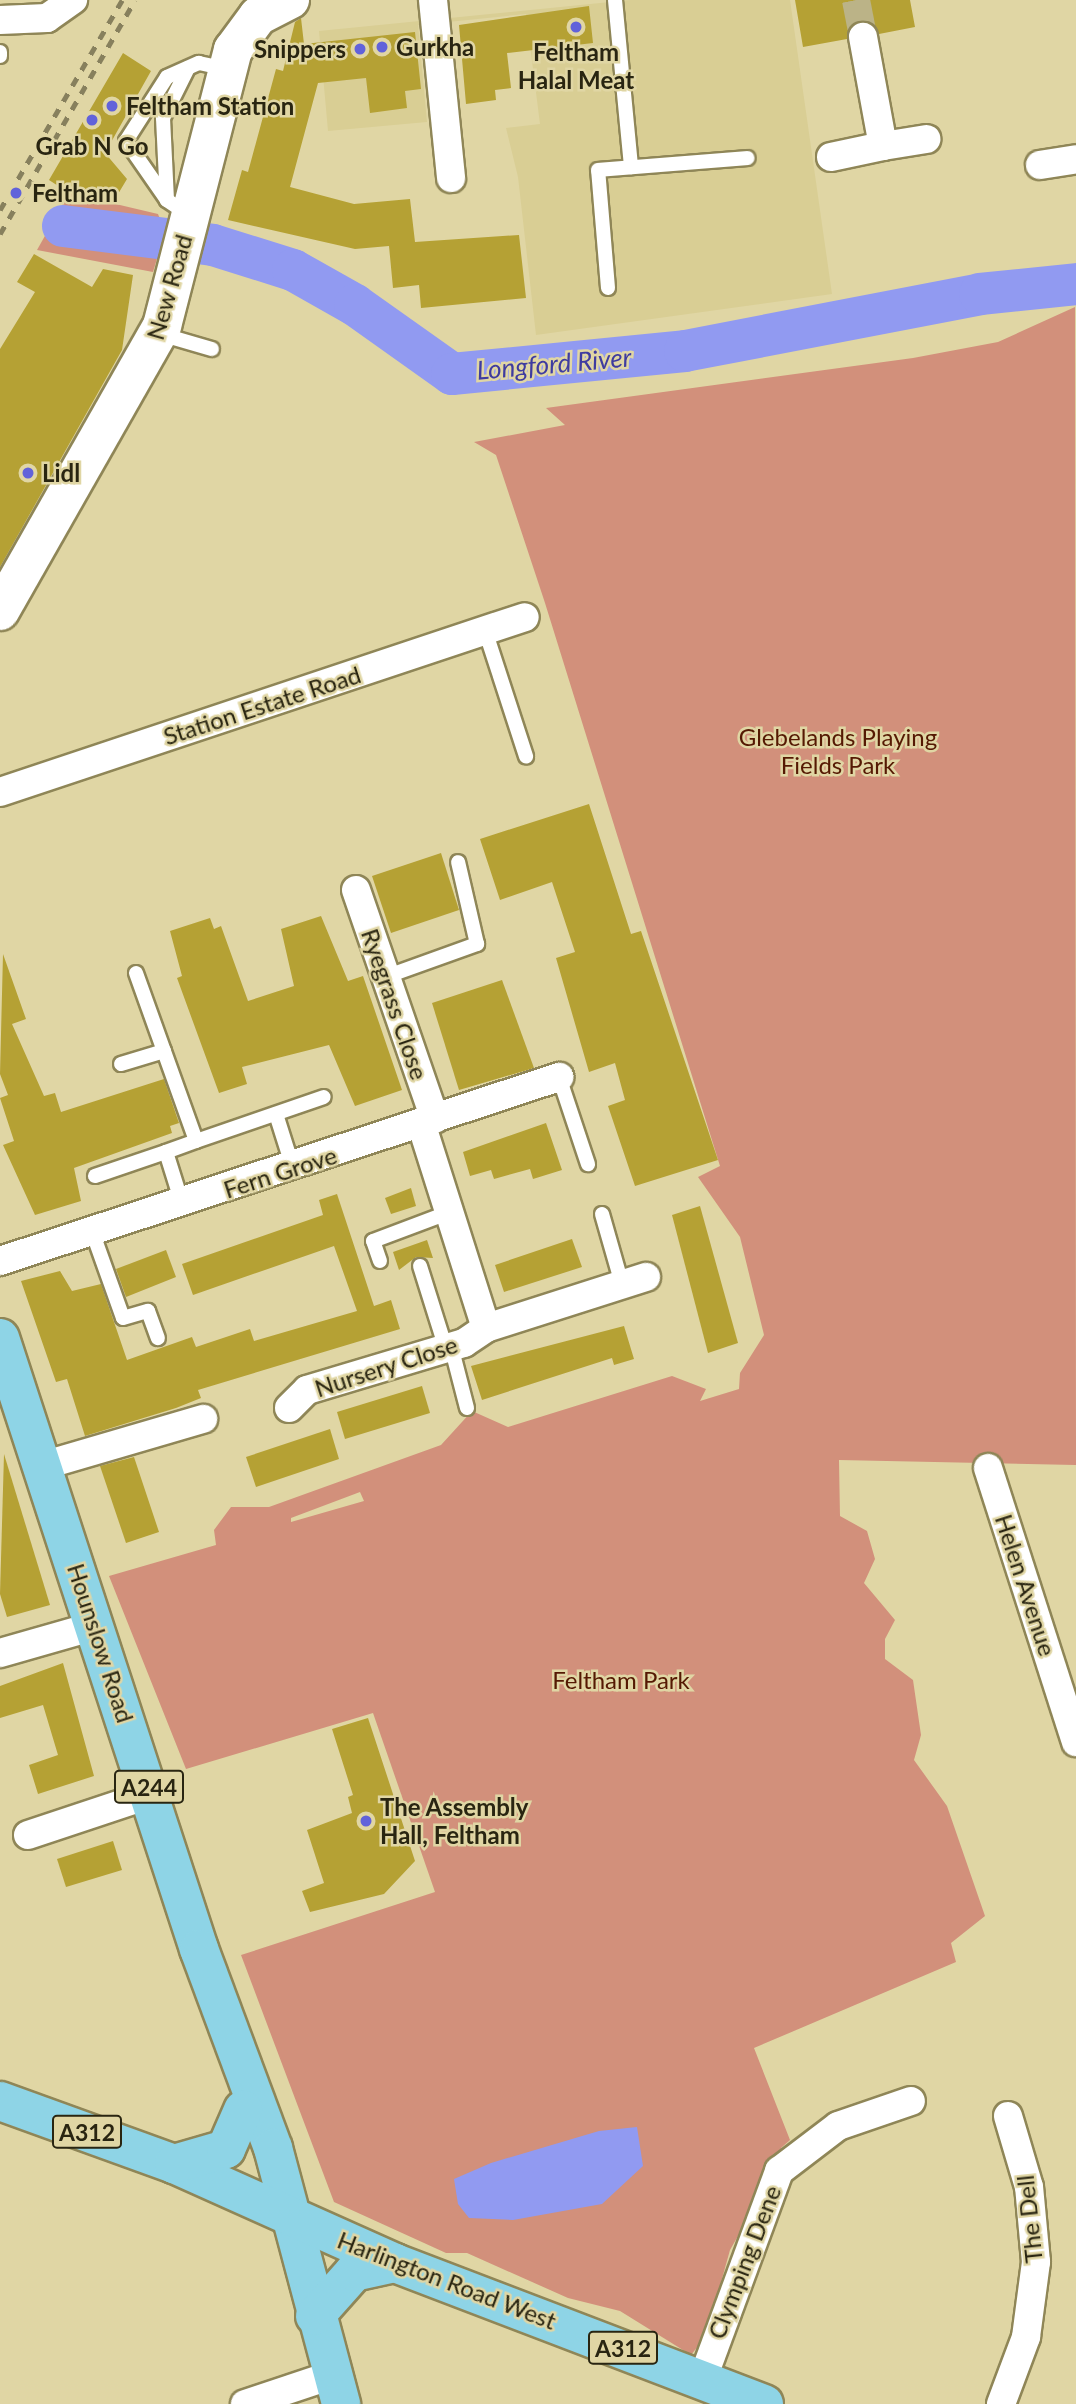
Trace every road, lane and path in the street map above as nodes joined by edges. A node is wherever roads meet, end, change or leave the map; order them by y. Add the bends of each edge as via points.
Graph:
1 (74, 0) edge
2 (290, 0) edge
3 (433, 0) edge
4 (615, 0) edge
5 (0, 20) edge
6 (863, 37) tunnel mouth
7 (188, 67) junction
8 (227, 69) junction
9 (926, 139) dead end
10 (883, 146) junction
11 (831, 156) dead end
12 (748, 158) dead end
13 (1076, 159) edge
14 (1040, 165) dead end
15 (631, 167) junction
16 (451, 178) dead end
17 (181, 213) junction
18 (608, 288) dead end
19 (159, 334) junction
20 (212, 349) dead end
21 (0, 611) edge
22 (525, 617) dead end
23 (485, 631) junction
24 (526, 756) dead end
25 (0, 792) edge
26 (458, 862) dead end
27 (356, 890) dead end
28 (136, 973) dead end
29 (385, 977) junction
30 (164, 1051) junction
31 (121, 1064) dead end
32 (559, 1077) joint
33 (324, 1097) dead end
34 (276, 1114) junction
35 (428, 1121) junction
36 (196, 1141) junction
37 (166, 1152) junction
38 (588, 1164) dead end
39 (294, 1169) junction
40 (95, 1176) dead end
41 (182, 1203) junction
42 (450, 1212) junction
43 (602, 1214) dead end
44 (92, 1231) junction
45 (0, 1261) edge
46 (380, 1261) dead end
47 (420, 1266) dead end
48 (634, 1281) joint
49 (486, 1328) junction
50 (0, 1338) edge
51 (158, 1338) dead end
52 (448, 1346) junction
53 (289, 1408) dead end
54 (467, 1408) dead end
55 (203, 1419) dead end
56 (43, 1465) junction
57 (988, 1468) dead end
58 (95, 1626) junction
59 (0, 1653) edge
60 (1068, 1688) edge
61 (1076, 1742) edge
62 (152, 1794) junction
63 (28, 1835) dead end
64 (199, 1950) junction
65 (0, 2101) edge
66 (911, 2101) dead end
67 (243, 2110) junction
68 (1009, 2116) dead end
69 (174, 2164) junction
70 (286, 2215) junction
71 (395, 2263) junction
72 (315, 2316) junction
73 (337, 2390) edge
74 (718, 2390) edge
75 (245, 2404) edge
76 (765, 2404) edge
77 (1001, 2404) edge

1 - 5 street via 47,18
2 - 8 main road, New Road via 244,29
3 - 16 street
4 - 15 lane
6 - 10 street
7 - 8 lane
7 - 17 lane via 163,117
7 - 17 lane via 167,77 126,141
8 - 17 main road, New Road
9 - 10 street
10 - 11 street
12 - 15 lane
13 - 14 street
15 - 18 lane via 598,170
17 - 19 main road, New Road via 173,282
19 - 20 lane
19 - 21 main road, New Road
22 - 23 street, Station Estate Road
23 - 24 lane
23 - 25 street, Station Estate Road
26 - 29 lane via 477,944
27 - 29 street, Ryegrass Close
28 - 30 lane
29 - 35 street, Ryegrass Close
30 - 31 lane
30 - 36 lane
32 - 35 street, Fern Grove
32 - 38 lane
33 - 34 lane
34 - 36 lane
34 - 39 lane
35 - 39 street, Fern Grove
35 - 42 street, Nursery Close
36 - 37 lane
37 - 40 lane
37 - 41 lane
39 - 41 street, Fern Grove
41 - 44 street, Fern Grove
42 - 46 lane via 373,1241
42 - 49 street, Nursery Close
43 - 48 lane
44 - 45 street, Fern Grove
44 - 51 lane via 123,1318 148,1311
47 - 52 lane
48 - 49 street, Nursery Close
49 - 52 street, Nursery Close
50 - 56 main road, Hounslow Road / A244
52 - 53 street, Nursery Close via 307,1390
52 - 54 lane
55 - 56 street
56 - 58 main road, Hounslow Road / A244
57 - 60 street, Helen Avenue
58 - 59 street
58 - 62 main road, Hounslow Road / A244
60 - 61 street, Helen Avenue
62 - 63 street
62 - 64 main road, Hounslow Road / A244
64 - 67 main road, Hounslow Road / A244
64 - 70 main road, Hounslow Road / A244 via 273,2148
65 - 69 main road, A312
66 - 74 street, Clymping Dene via 838,2126 779,2171
67 - 69 main road via 226,2149
67 - 70 main road, Hounslow Road / A244 via 248,2158
68 - 77 street, The Dell via 1029,2188 1036,2262 1026,2337
69 - 70 main road, A312
70 - 71 main road, Harlington Road West / A312
70 - 72 main road, Hounslow Road / A244
71 - 72 main road via 354,2272
71 - 74 main road, Harlington Road West / A312
72 - 73 main road, Hounslow Road / A244
73 - 75 street
74 - 76 main road, Harlington Road West / A312

